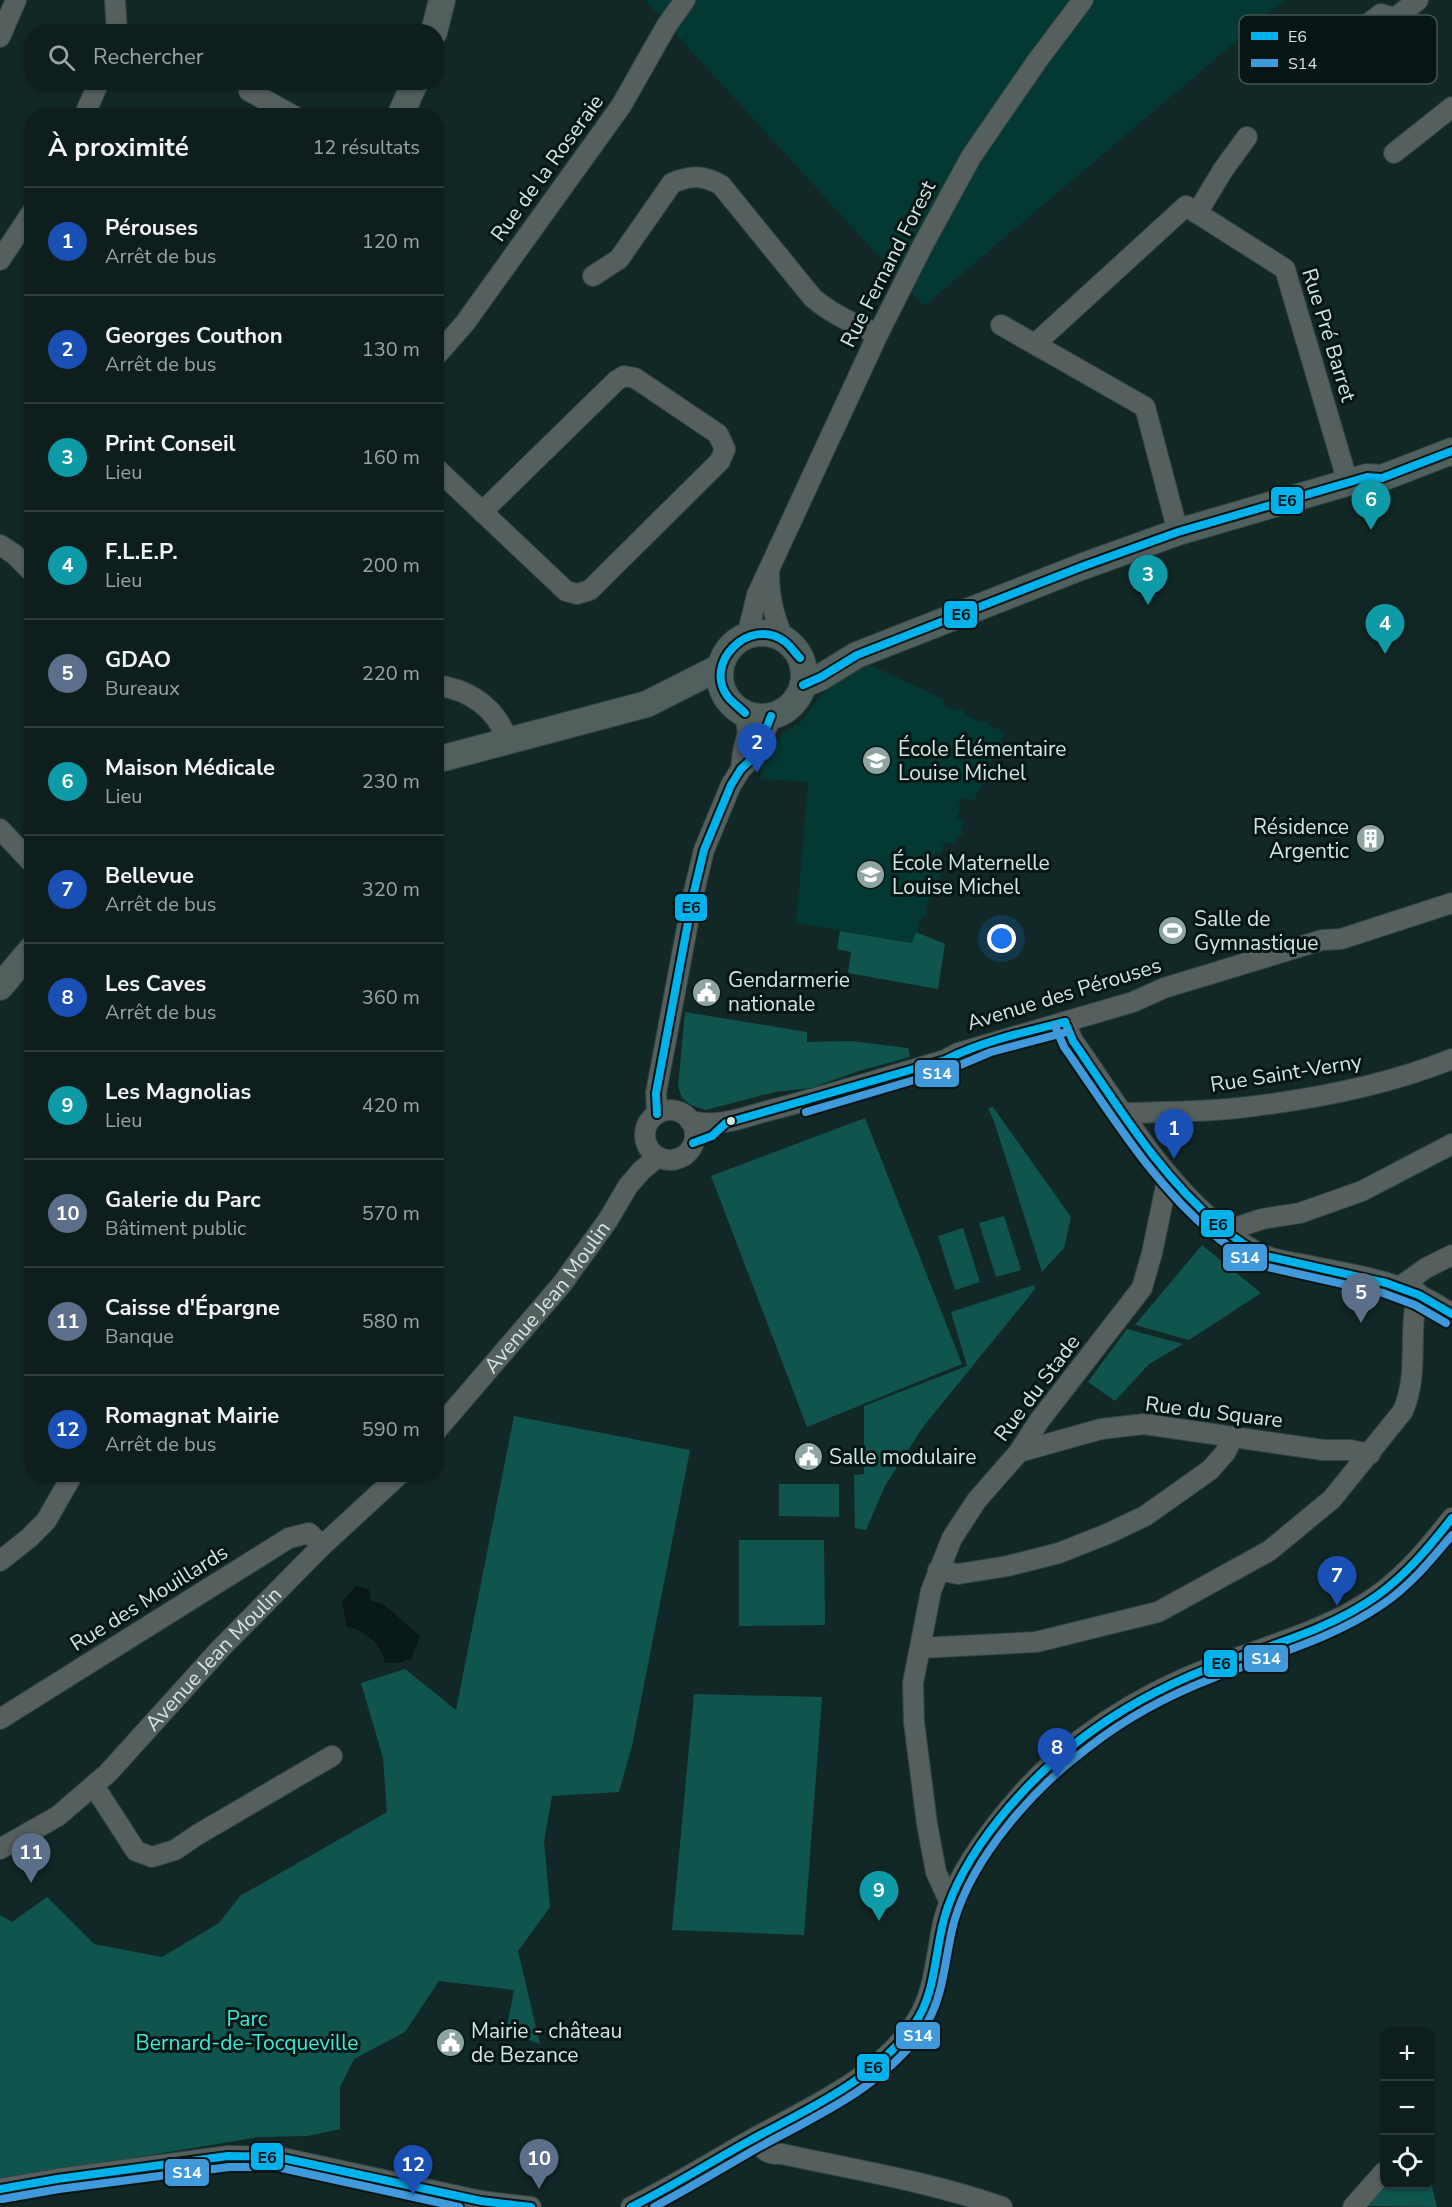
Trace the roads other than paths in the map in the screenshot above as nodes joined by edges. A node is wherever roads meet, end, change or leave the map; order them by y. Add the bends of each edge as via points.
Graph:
1 (16, 0) edge
2 (115, 0) edge
3 (442, 0) edge
4 (686, 0) edge
5 (1083, 0) edge
6 (1418, 0) edge
7 (1399, 15) edge
8 (116, 24) edge
9 (436, 24) edge
10 (0, 37) edge
11 (95, 90) edge
12 (411, 90) edge
13 (249, 91) dead end
14 (1452, 107) edge
15 (88, 108) edge
16 (280, 108) edge
17 (404, 108) edge
18 (1247, 137) dead end
19 (1394, 153) dead end
20 (1197, 213) junction
21 (24, 224) edge
22 (0, 260) edge
23 (594, 276) dead end
24 (1001, 325) dead end
25 (878, 334) junction
26 (1035, 344) junction
27 (444, 347) edge
28 (1452, 441) edge
29 (1452, 451) edge
30 (444, 476) edge
31 (1358, 480) junction
32 (482, 512) junction
33 (1179, 532) junction
34 (0, 545) edge
35 (24, 564) edge
36 (769, 569) junction
37 (747, 636) junction
38 (792, 649) junction
39 (857, 655) junction
40 (720, 668) junction
41 (803, 685) junction
42 (444, 686) edge
43 (725, 695) junction
44 (663, 698) junction
45 (745, 713) junction
46 (771, 716) junction
47 (508, 741) junction
48 (444, 758) edge
49 (741, 769) junction
50 (0, 829) edge
51 (24, 854) edge
52 (1452, 903) edge
53 (24, 945) edge
54 (24, 959) edge
55 (0, 973) edge
56 (0, 987) edge
57 (1065, 1022) junction
58 (1452, 1059) edge
59 (662, 1066) junction
60 (657, 1113) junction
61 (1124, 1113) junction
62 (683, 1116) junction
63 (726, 1123) junction
64 (645, 1137) junction
65 (693, 1143) junction
66 (1452, 1144) edge
67 (658, 1157) junction
68 (1168, 1176) junction
69 (628, 1186) junction
70 (1226, 1231) junction
71 (1452, 1255) edge
72 (1409, 1290) junction
73 (1452, 1314) edge
74 (444, 1422) edge
75 (1233, 1437) junction
76 (1019, 1452) junction
77 (1370, 1454) junction
78 (68, 1482) edge
79 (391, 1482) edge
80 (1452, 1518) edge
81 (322, 1546) junction
82 (0, 1561) edge
83 (938, 1570) junction
84 (920, 1648) junction
85 (0, 1719) edge
86 (332, 1756) dead end
87 (94, 1786) junction
88 (0, 1837) edge
89 (22, 1838) junction
90 (0, 1848) edge
91 (950, 1903) junction
92 (755, 2138) junction
93 (1380, 2177) edge
94 (0, 2189) edge
95 (642, 2205) edge
96 (517, 2207) edge
97 (531, 2207) edge
98 (1002, 2207) edge
99 (1353, 2207) edge

1 - 10 street
2 - 8 street
3 - 9 main road
4 - 27 street, Rue de la Roseraie via 667,25 621,106
5 - 25 street, Rue Fernand Forest via 971,157
6 - 7 street
11 - 15 street
12 - 17 main road
13 - 16 street
14 - 19 street
18 - 20 street
20 - 26 street via 1186,206
20 - 31 street, Rue Pré Barret via 1286,269
21 - 22 street
23 - 25 street via 619,258 672,183 700,176 721,185 813,298 829,312
24 - 26 street
25 - 36 street, Rue Fernand Forest
26 - 33 street via 1145,407
28 - 31 main road via 1380,465
29 - 31 main road via 1382,478
30 - 32 street
31 - 33 main road
32 - 32 street via 566,591 577,594 590,590 720,461 725,449 718,434 635,378 624,376
33 - 39 main road via 1034,584
34 - 35 street
36 - 37 street, Rue Fernand Forest via 757,595
36 - 38 street, Rue Fernand Forest via 774,617
37 - 38 main road via 772,634
37 - 40 main road via 734,643
38 - 39 main road via 818,659
38 - 41 main road via 804,671
39 - 41 main road
40 - 43 main road
40 - 44 main road
41 - 46 main road via 791,705
42 - 47 street via 477,698 498,719
43 - 44 main road
43 - 45 main road
44 - 47 main road
45 - 46 main road
45 - 49 street via 748,733
46 - 49 street via 756,755
47 - 48 main road
49 - 59 street via 718,812 701,860
50 - 51 street
52 - 57 street, Avenue des Pérouses via 1341,939 1322,940 1164,988 1133,1002
53 - 55 main road
54 - 56 main road
57 - 61 street via 1073,1041
57 - 63 street, Avenue des Pérouses
58 - 61 street, Rue Saint-Verny via 1417,1073 1302,1099 1237,1108
59 - 60 street via 656,1093
59 - 62 street
60 - 62 street via 666,1110
60 - 64 street via 650,1120
61 - 68 street
62 - 63 street, Avenue des Pérouses via 704,1124
62 - 65 street via 694,1128
63 - 65 street, Avenue des Pérouses via 712,1136
64 - 67 street via 649,1149
64 - 69 street, Avenue Jean Moulin
65 - 67 street via 682,1156
66 - 70 street via 1362,1191 1300,1213 1262,1219
67 - 69 street, Avenue Jean Moulin
68 - 70 street via 1201,1212
68 - 76 street, Rue du Stade via 1142,1288
69 - 74 street, Avenue Jean Moulin via 562,1284
70 - 72 street via 1267,1257 1355,1274
71 - 72 street via 1426,1268
72 - 73 street
72 - 77 street via 1413,1312 1410,1395 1403,1412
75 - 76 street, Rue du Square via 1144,1424 1101,1429
75 - 77 street, Rue du Square
75 - 83 street via 1210,1470 1183,1491 1145,1516 1107,1534 1059,1553 1008,1566 958,1574
76 - 83 street, Rue du Stade via 977,1500 952,1538
77 - 84 street via 1332,1499 1269,1551 1158,1612 1036,1642
78 - 82 street via 46,1521
79 - 81 street, Avenue Jean Moulin
80 - 91 street via 1417,1561 1366,1603 1313,1629 1184,1678 1115,1715 1080,1740 1032,1782 1007,1811 970,1864
81 - 85 street, Rue des Mouillards via 309,1533 289,1538
81 - 87 street, Avenue Jean Moulin
83 - 84 street, Rue du Stade
84 - 91 street, Rue du Stade via 913,1683 914,1722 936,1872
86 - 87 street via 175,1850 152,1857 136,1851
87 - 89 street, Avenue Jean Moulin via 58,1816
88 - 89 street
89 - 90 street, Avenue Jean Moulin
91 - 92 street via 933,1982 914,2025 889,2054 854,2081
92 - 95 street
92 - 98 street via 769,2153 893,2176
93 - 99 street
94 - 96 street via 253,2155 296,2160
96 - 97 street

